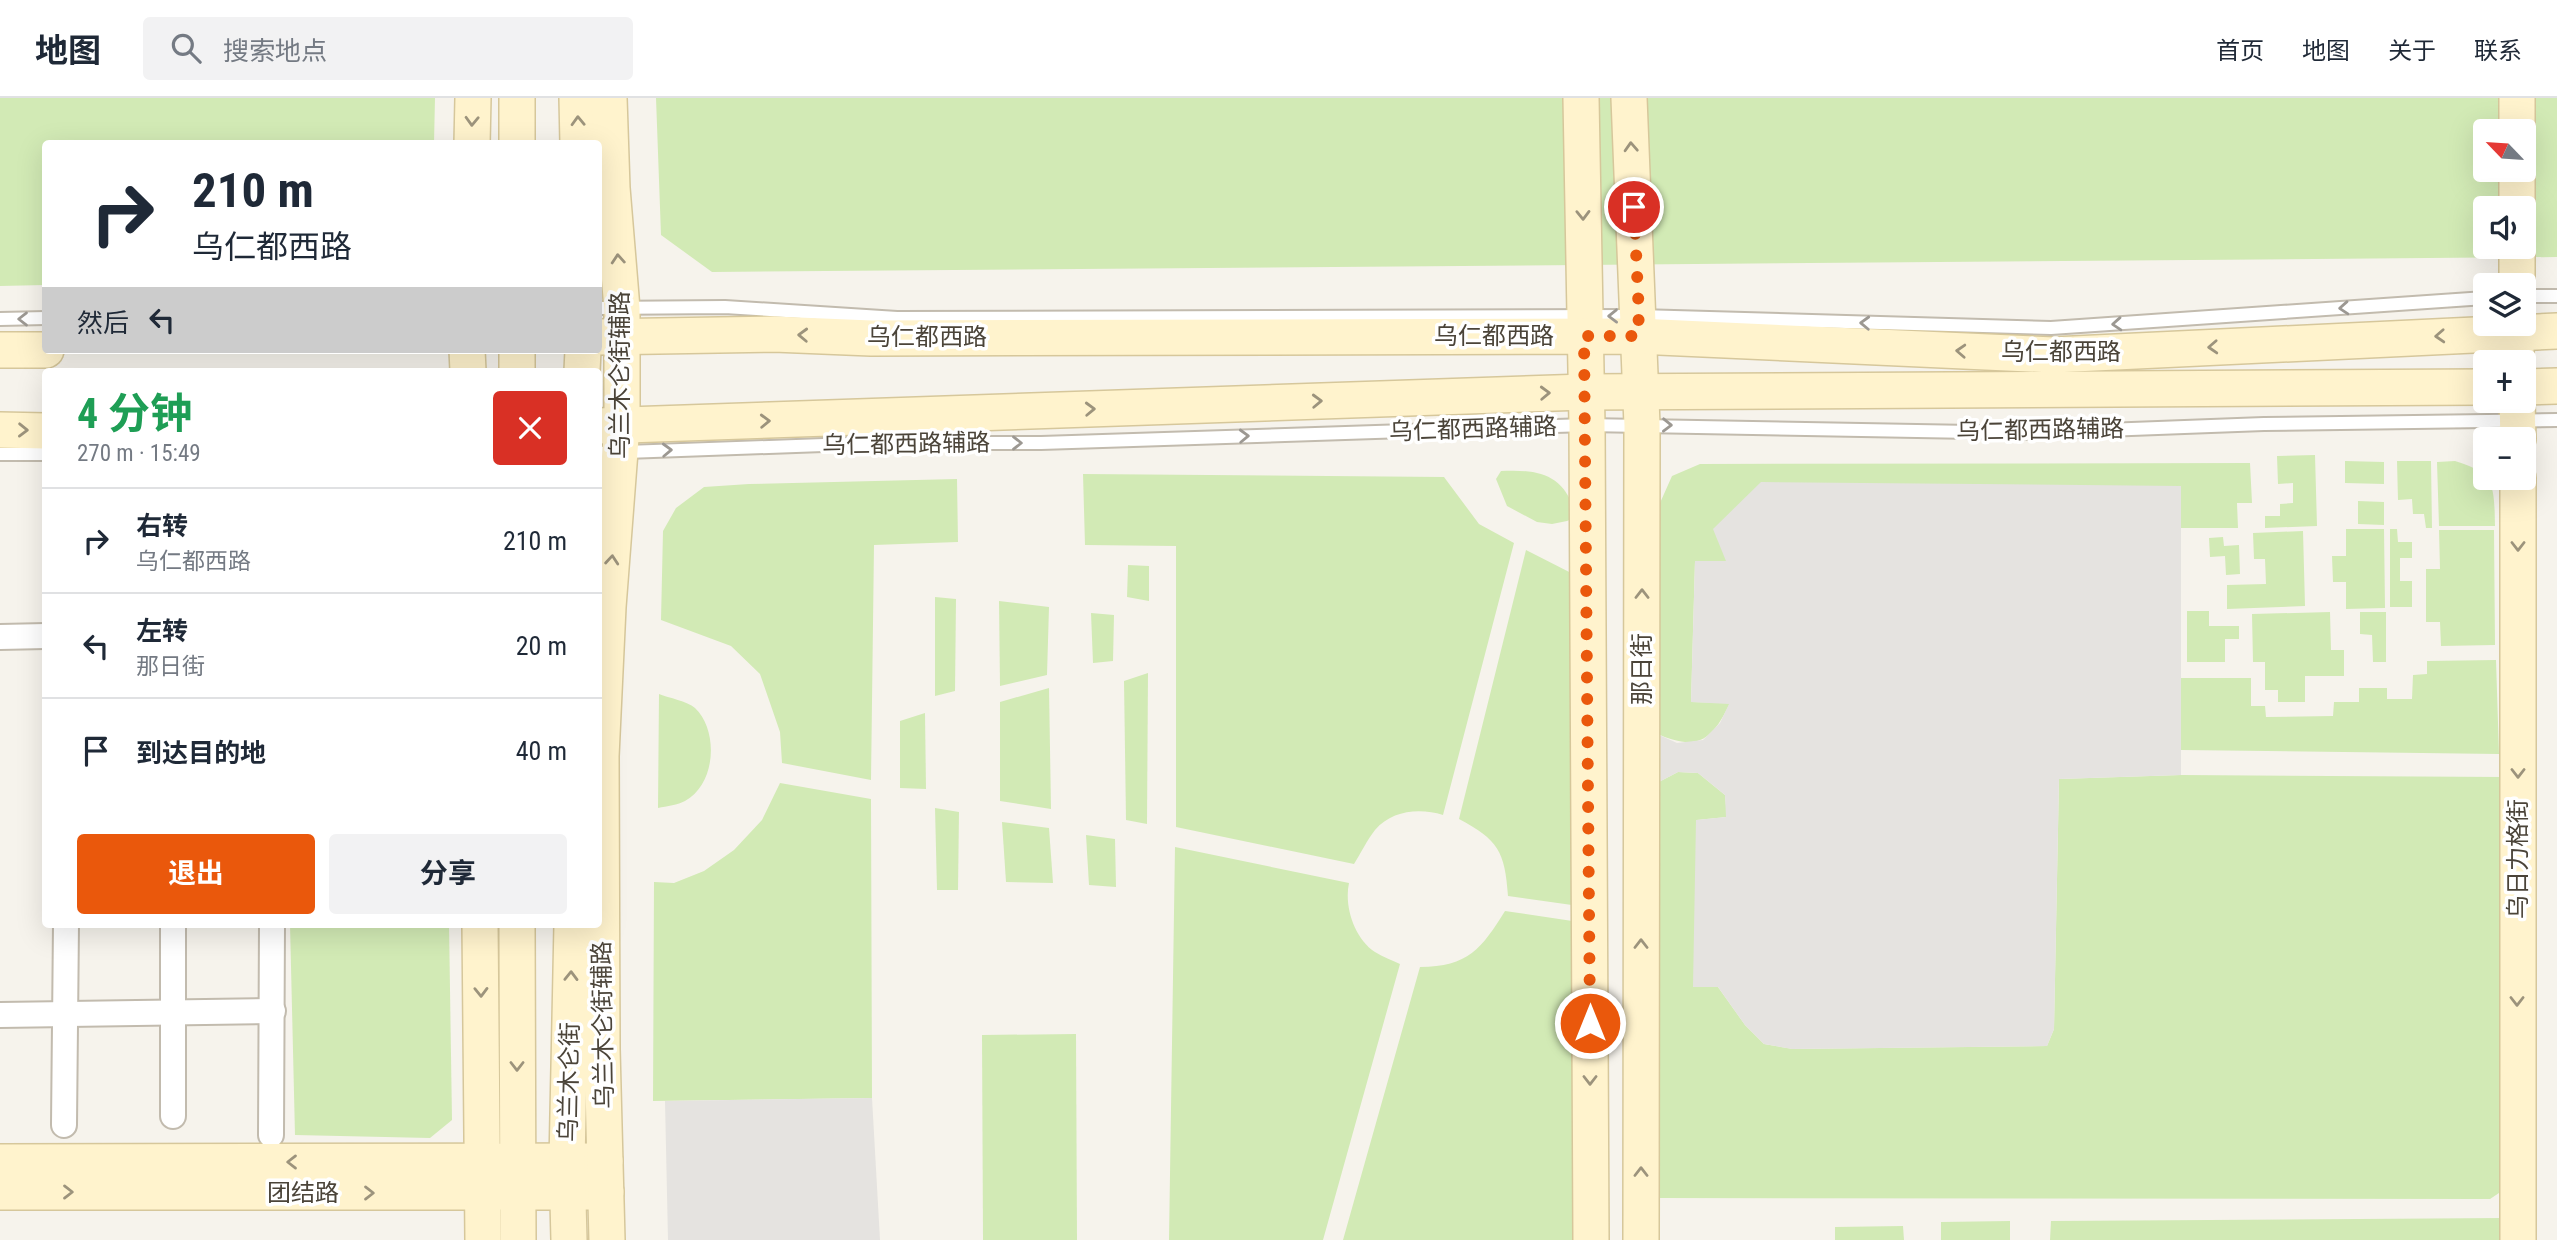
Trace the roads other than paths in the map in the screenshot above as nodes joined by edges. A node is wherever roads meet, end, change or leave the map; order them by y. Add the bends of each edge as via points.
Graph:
1 (473, 98) edge
2 (517, 98) edge
3 (577, 98) edge
4 (610, 98) edge
5 (1581, 98) edge
6 (1629, 98) edge
7 (2516, 98) edge
8 (2516, 119) edge
9 (472, 140) edge
10 (517, 140) edge
11 (578, 140) edge
12 (2536, 296) edge
13 (2557, 296) edge
14 (2473, 299) edge
15 (42, 318) edge
16 (0, 319) edge
17 (610, 323) edge
18 (1584, 326) junction
19 (1638, 326) junction
20 (2557, 331) edge
21 (2516, 340) edge
22 (0, 350) edge
23 (42, 350) edge
24 (2557, 386) edge
25 (2473, 387) edge
26 (2536, 387) edge
27 (1640, 408) junction
28 (1586, 409) junction
29 (2518, 420) edge
30 (2557, 420) edge
31 (0, 430) edge
32 (42, 431) edge
33 (610, 439) edge
34 (0, 454) edge
35 (42, 454) edge
36 (2518, 490) edge
37 (42, 636) edge
38 (0, 637) edge
39 (602, 735) edge
40 (66, 928) edge
41 (173, 928) edge
42 (272, 928) edge
43 (480, 928) edge
44 (517, 928) edge
45 (572, 928) edge
46 (602, 928) edge
47 (274, 1011) junction
48 (173, 1012) junction
49 (65, 1014) junction
50 (0, 1015) edge
51 (173, 1116) dead end
52 (64, 1125) dead end
53 (271, 1135) dead end
54 (0, 1162) edge
55 (501, 1177) junction
56 (567, 1177) junction
57 (606, 1177) junction
58 (0, 1192) edge
59 (483, 1240) edge
60 (518, 1240) edge
61 (569, 1240) edge
62 (607, 1240) edge
63 (1591, 1240) edge
64 (1641, 1240) edge
65 (2518, 1240) edge

1 -> 9 street
2 - 10 street
11 -> 3 street
17 -> 4 street, 乌兰木仑街辅路
5 -> 18 street
19 -> 6 street, 那日街
7 - 8 street
12 - 13 lane
14 -> 19 lane via 2051,328
15 -> 16 lane
18 -> 17 street, 乌仁都西路 via 872,338
17 - 33 street, 乌兰木仑街辅路
19 -> 18 street, 乌仁都西路
18 - 28 street
21 -> 19 street, 乌仁都西路 via 2053,355
19 - 27 street, 那日街
20 - 21 street, 乌仁都西路
22 - 23 street
24 - 26 street
25 - 27 street, 乌仁都西路 via 2070,391
27 - 28 street, 乌仁都西路
27 -> 29 lane, 乌仁都西路辅路 via 2028,433
64 -> 27 street, 那日街
33 -> 28 street, 乌仁都西路 via 857,419
28 -> 63 street
29 - 30 lane, 乌仁都西路辅路
31 -> 32 street
39 -> 33 street, 乌兰木仑街辅路
34 - 35 lane
36 -> 65 street, 乌日力格街
37 - 38 street
40 - 49 street
41 - 48 street
42 - 47 street
43 -> 55 street
44 -> 55 street, 乌兰木仑街
56 -> 45 street, 乌兰木仑街
57 -> 46 street, 乌兰木仑街辅路
47 - 48 street
47 - 53 street
48 - 49 street
48 - 51 street
49 - 50 street
49 - 52 street
55 -> 54 street
55 - 56 street, 团结路
58 -> 55 street, 团结路
55 - 59 street
55 - 60 street, 乌兰木仑街
56 - 57 street, 团结路
56 - 61 street, 乌兰木仑街
57 - 62 street, 乌兰木仑街辅路

